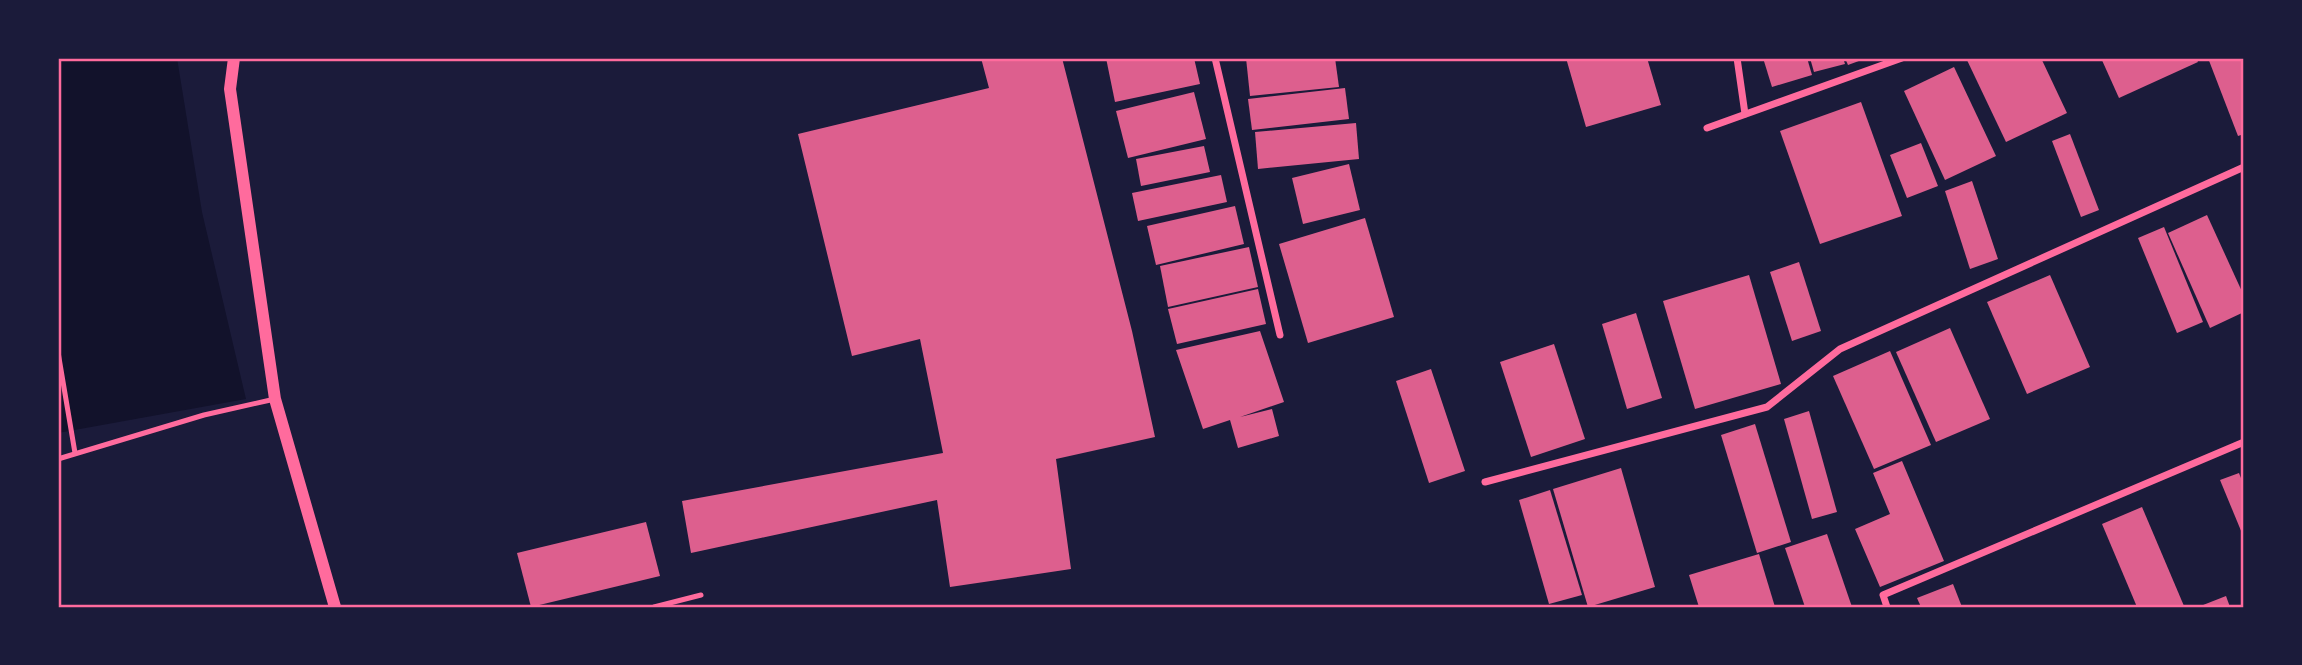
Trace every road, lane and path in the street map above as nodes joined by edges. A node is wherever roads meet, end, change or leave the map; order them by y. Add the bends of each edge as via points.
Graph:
1 (234, 58) edge
2 (1216, 58) edge
3 (1737, 58) edge
4 (1902, 58) edge
5 (1745, 114) junction
6 (1707, 128) dead end
7 (2244, 167) edge
8 (1280, 335) dead end
9 (58, 352) edge
10 (275, 399) junction
11 (2244, 442) edge
12 (75, 453) junction
13 (58, 459) edge
14 (1485, 482) dead end
15 (701, 595) dead end
16 (335, 607) edge
17 (654, 607) edge
18 (1887, 607) edge

1 - 10 street via 230,89
2 - 8 street
3 - 5 street
4 - 5 street
5 - 6 street
7 - 14 street via 1840,349 1767,407
9 - 12 lane
10 - 12 lane
10 - 16 street
11 - 18 street via 1883,595
12 - 13 lane
15 - 17 lane

